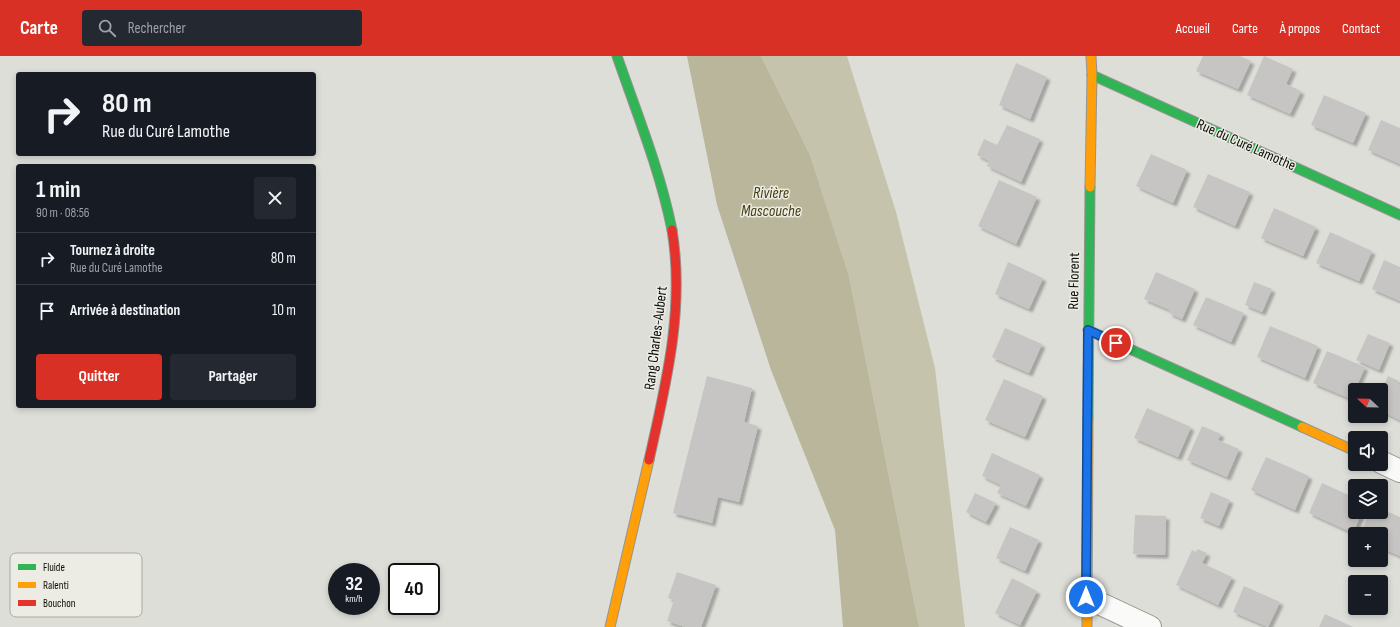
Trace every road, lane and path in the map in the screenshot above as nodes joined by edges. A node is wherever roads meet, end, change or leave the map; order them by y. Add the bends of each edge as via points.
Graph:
1 (616, 56) edge
2 (1091, 56) edge
3 (1092, 75) junction
4 (1400, 215) edge
5 (1088, 330) junction
6 (1348, 448) edge
7 (1388, 465) edge
8 (1400, 471) edge
9 (1086, 597) junction
10 (610, 627) edge
11 (1087, 627) edge
12 (1150, 627) edge

1 - 10 street, Rang Charles-Aubert via 666,201 675,249 676,288 672,348 662,402
2 - 3 street, Rue Florent
3 - 4 street, Rue du Curé Lamothe
3 - 5 street, Rue Florent
5 - 6 street
5 - 9 street, Rue Florent
7 - 8 street
9 - 11 street, Rue Florent
9 - 12 street

